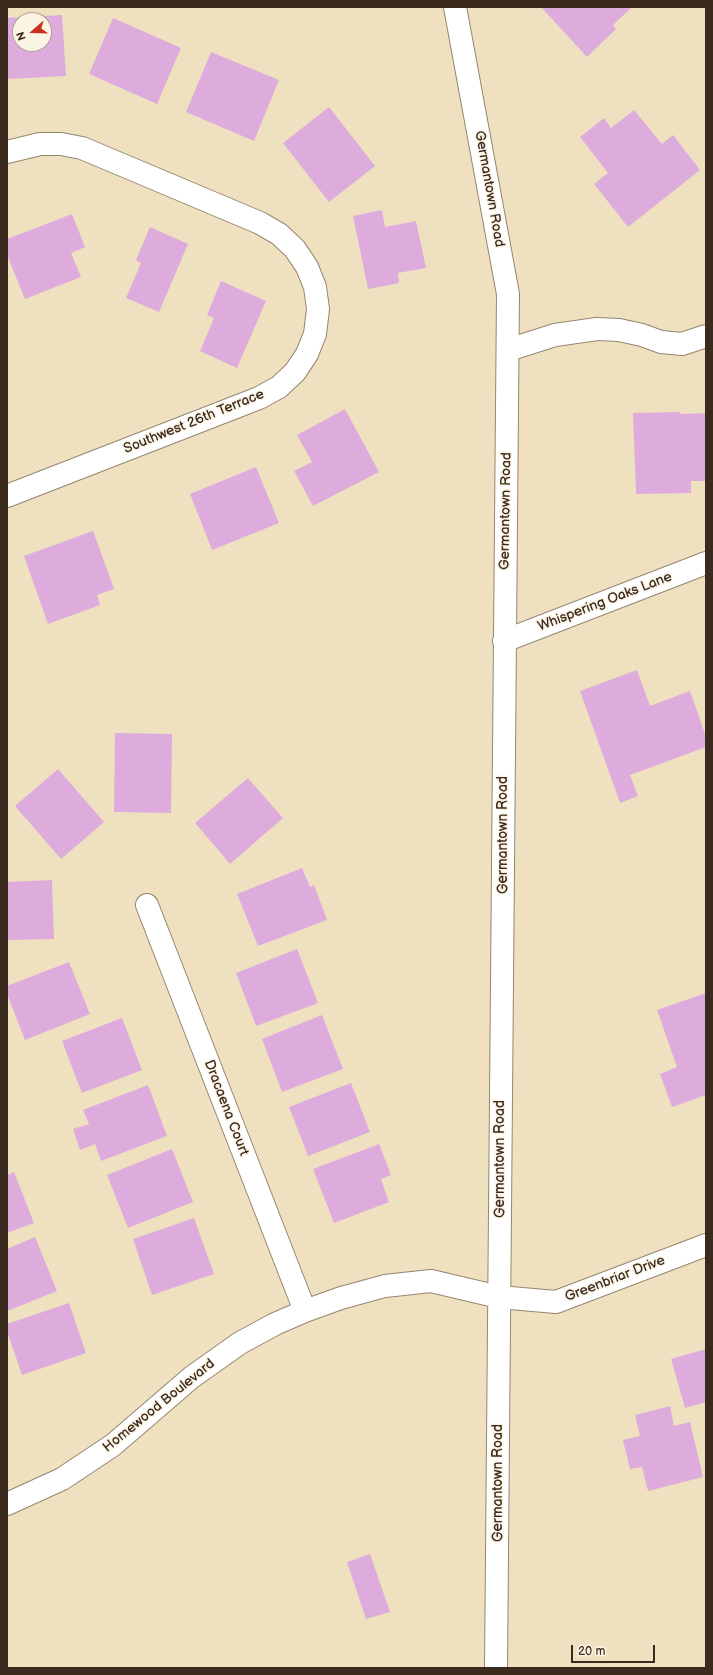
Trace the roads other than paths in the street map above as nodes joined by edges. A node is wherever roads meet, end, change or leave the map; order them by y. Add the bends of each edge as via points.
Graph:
1 (455, 7) edge
2 (7, 152) edge
3 (706, 336) edge
4 (508, 350) junction
5 (7, 496) edge
6 (706, 564) edge
7 (504, 641) junction
8 (147, 905) dead end
9 (706, 1245) edge
10 (499, 1297) junction
11 (304, 1312) junction
12 (7, 1504) edge
13 (496, 1668) edge

1 - 4 street, Germantown Road via 508,294
2 - 5 street, Southwest 26th Terrace via 40,144 82,148 260,223 279,234 295,249 307,267 315,287 318,309 315,334 307,354 295,372 279,386 259,398
3 - 4 street via 682,344 668,343 619,330 597,329 555,335
4 - 7 street, Germantown Road
6 - 7 street, Whispering Oaks Lane
7 - 10 street, Germantown Road
8 - 11 street, Dracaena Court
9 - 10 street, Greenbriar Drive via 556,1302
10 - 11 street, Homewood Boulevard via 431,1281 385,1286 341,1298
10 - 13 street, Germantown Road
11 - 12 street, Homewood Boulevard via 240,1343 192,1377 113,1445 62,1478

